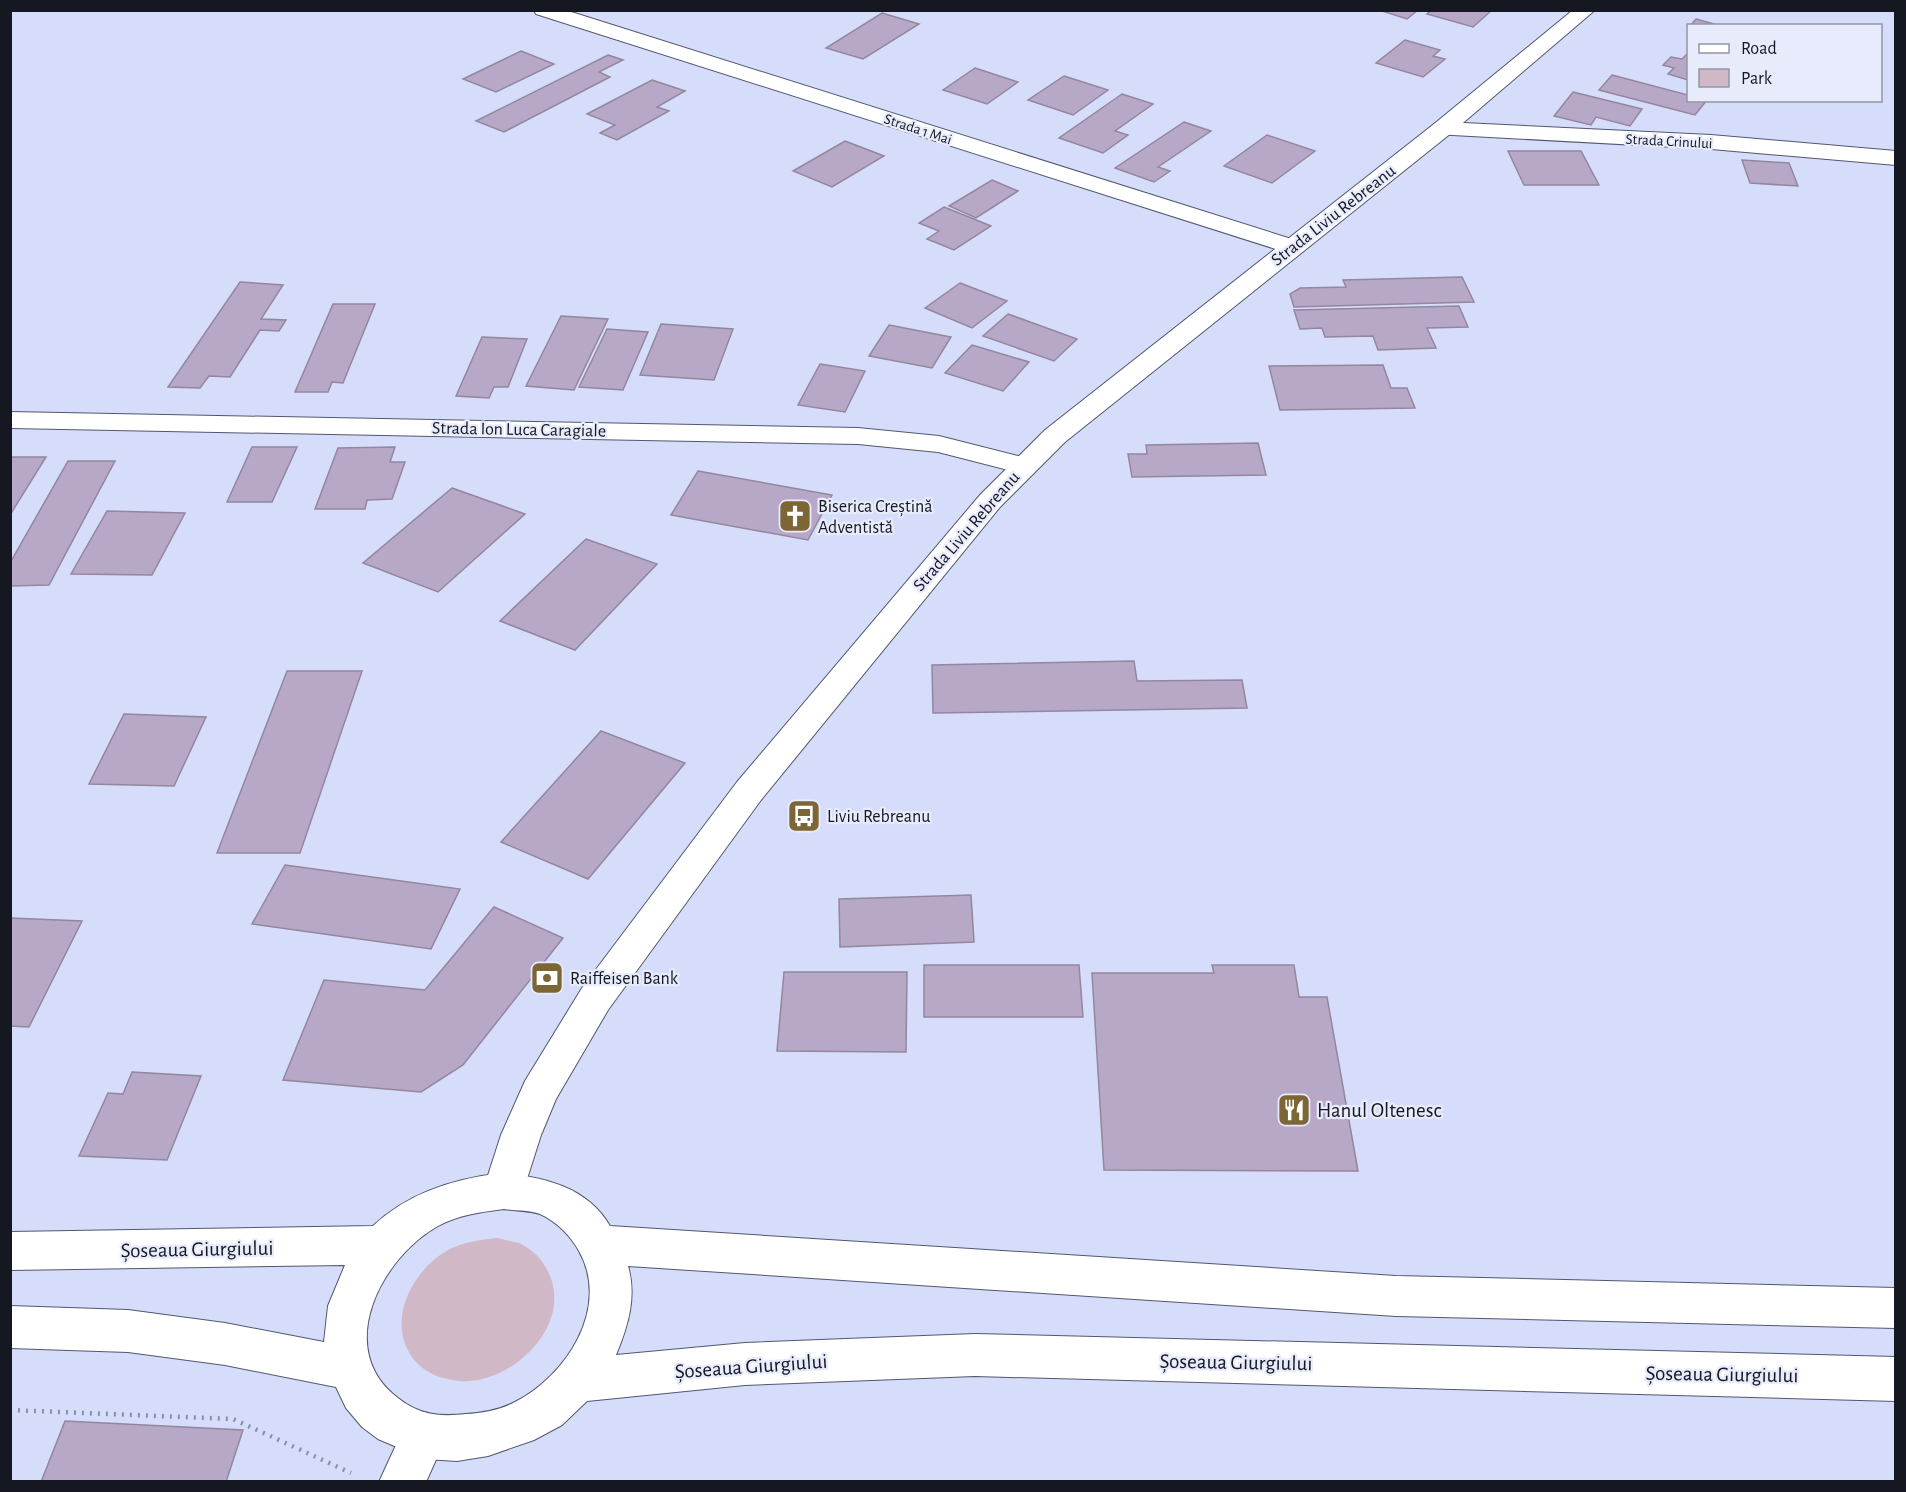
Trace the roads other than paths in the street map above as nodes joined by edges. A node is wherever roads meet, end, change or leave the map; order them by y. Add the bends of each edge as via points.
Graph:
1 (543, 10) edge
2 (1586, 10) edge
3 (1442, 129) junction
4 (1896, 158) edge
5 (1293, 247) junction
6 (10, 420) edge
7 (1024, 466) junction
8 (504, 1191) junction
9 (383, 1245) junction
10 (601, 1245) junction
11 (10, 1251) edge
12 (1896, 1308) edge
13 (10, 1327) edge
14 (349, 1368) junction
15 (1896, 1379) edge
16 (578, 1380) junction
17 (424, 1435) junction
18 (381, 1479) edge

1 - 5 main road, Strada 1 Mai
2 - 3 main road, Strada Liviu Rebreanu
3 - 4 main road, Strada Crinului via 1723,143
3 - 5 main road, Strada Liviu Rebreanu
5 - 7 main road, Strada Liviu Rebreanu via 1055,436
6 - 7 main road, Strada Ion Luca Caragiale via 858,436 939,444
7 - 8 main road, Strada Liviu Rebreanu via 990,501 749,791 595,999 539,1093
8 - 9 main road via 472,1194 440,1204 410,1221
8 - 10 main road via 544,1197 578,1215
9 - 11 main road, Șoseaua Giurgiului
9 - 14 main road via 363,1273 350,1304 345,1337
10 - 12 main road via 1396,1296
10 - 16 main road via 611,1277 610,1311 599,1346
13 - 14 main road via 129,1331 225,1344
14 - 17 main road via 364,1398 390,1422
15 - 16 main road, Șoseaua Giurgiului via 975,1355 745,1364
16 - 17 main road via 546,1408 507,1429 464,1439
17 - 18 main road

